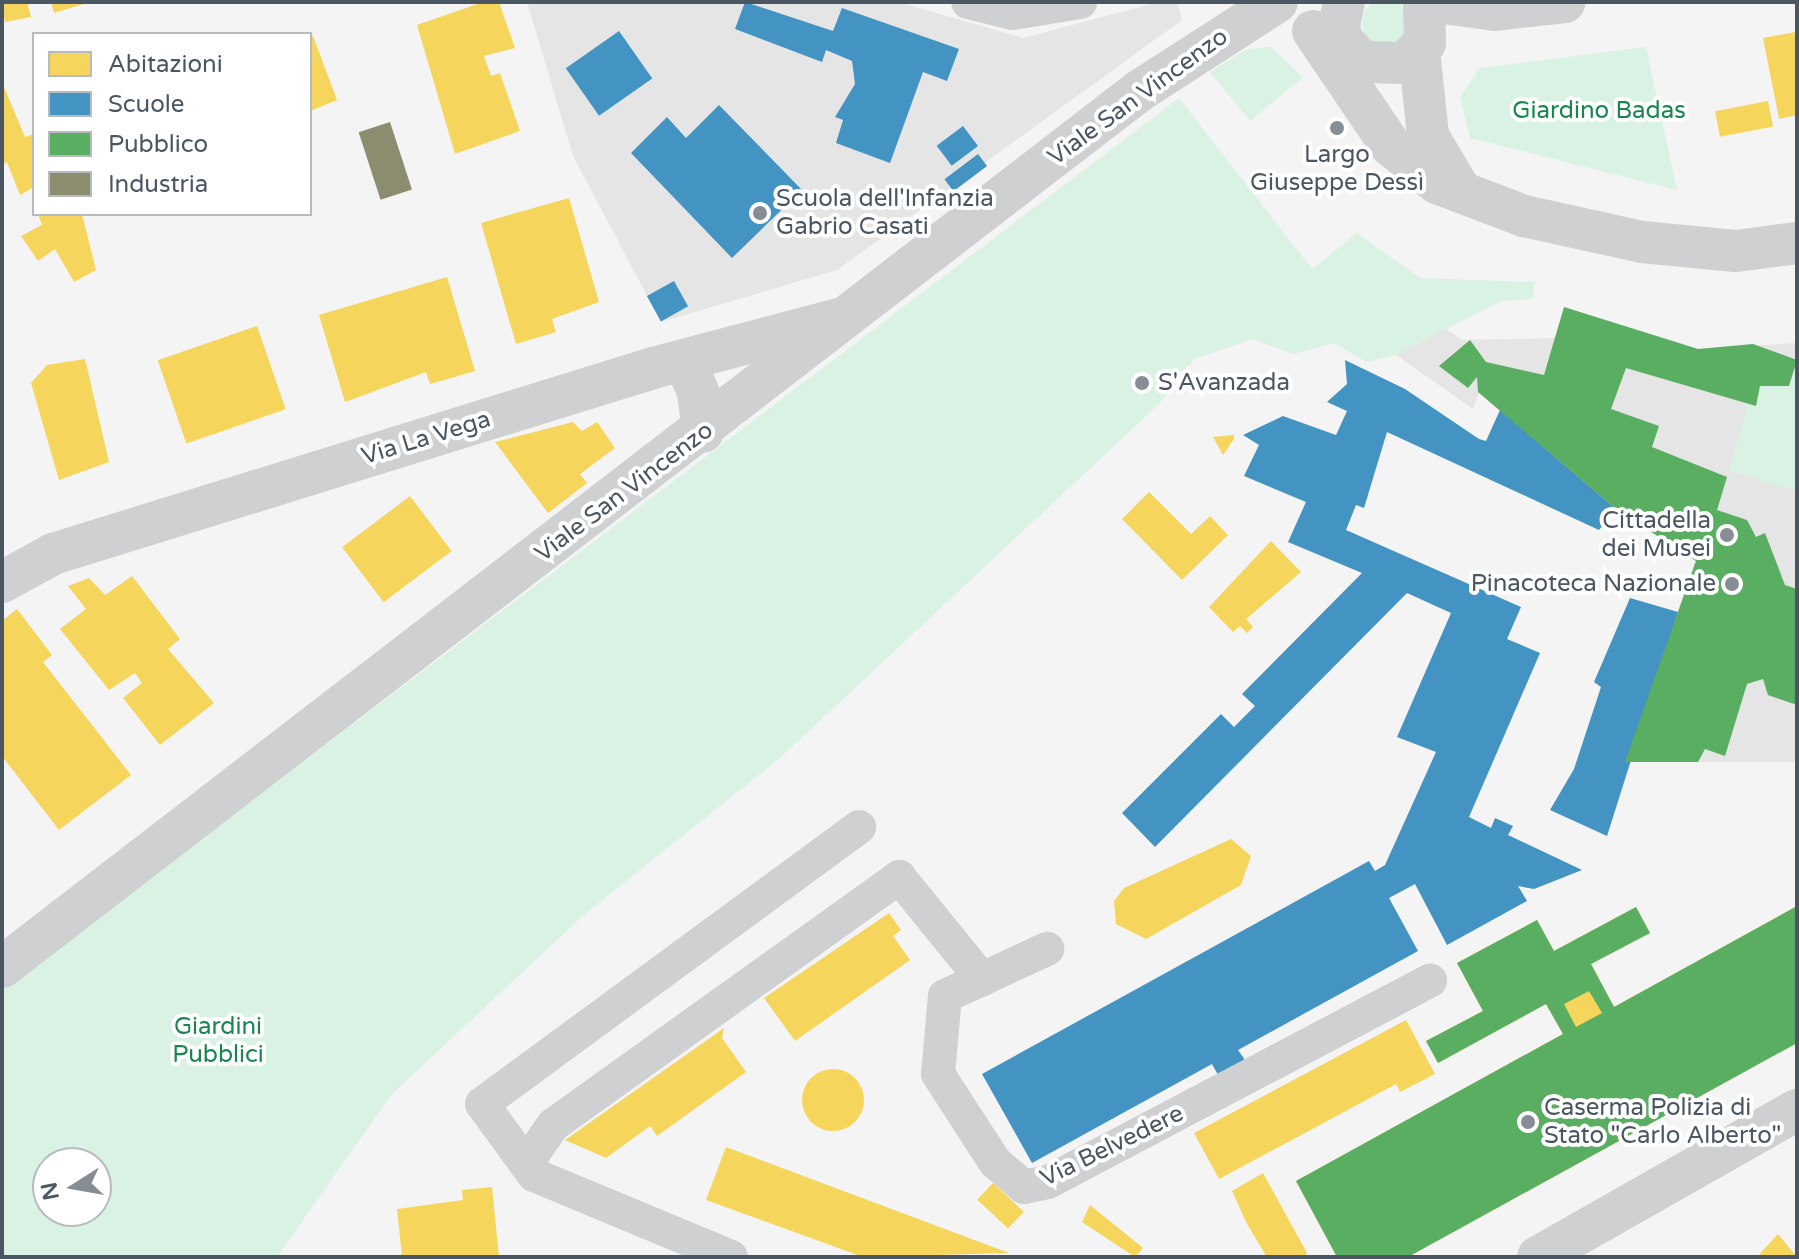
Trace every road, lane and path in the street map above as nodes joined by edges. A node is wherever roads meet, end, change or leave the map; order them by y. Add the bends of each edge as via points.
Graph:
1 (968, 2) edge
2 (1080, 2) edge
3 (1424, 2) edge
4 (1565, 2) edge
5 (1262, 10) edge
6 (1463, 13) edge
7 (1334, 25) edge
8 (1419, 50) junction
9 (1428, 136) junction
10 (1460, 191) junction
11 (1797, 243) edge
12 (858, 314) junction
13 (684, 360) junction
14 (703, 432) junction
15 (2, 582) edge
16 (859, 827) dead end
17 (1047, 949) dead end
18 (2, 967) edge
19 (982, 979) junction
20 (1430, 981) dead end
21 (1797, 1110) edge
22 (526, 1164) junction
23 (731, 1257) edge
24 (1538, 1257) edge

1 - 2 street via 1013,13
3 - 8 street via 1428,29
4 - 6 street
5 - 7 street, Viale San Vincenzo
5 - 12 street, Viale San Vincenzo via 1139,91
6 - 8 street
6 - 9 street
7 - 8 street via 1376,67 1404,63
7 - 10 street via 1350,85 1391,146 1437,183
8 - 9 street
9 - 10 street
10 - 11 street via 1524,216 1642,242 1736,251
12 - 13 street, Via La Vega
12 - 14 street, Viale San Vincenzo
13 - 14 street via 698,392
13 - 15 street, Via La Vega via 53,554
14 - 18 street, Viale San Vincenzo
16 - 22 street via 482,1104
17 - 19 street, Via Belvedere
19 - 20 street, Via Belvedere via 945,996 938,1074 995,1162 1024,1187 1048,1182
19 - 22 street via 899,877 553,1125
21 - 24 street
22 - 23 street via 534,1175

